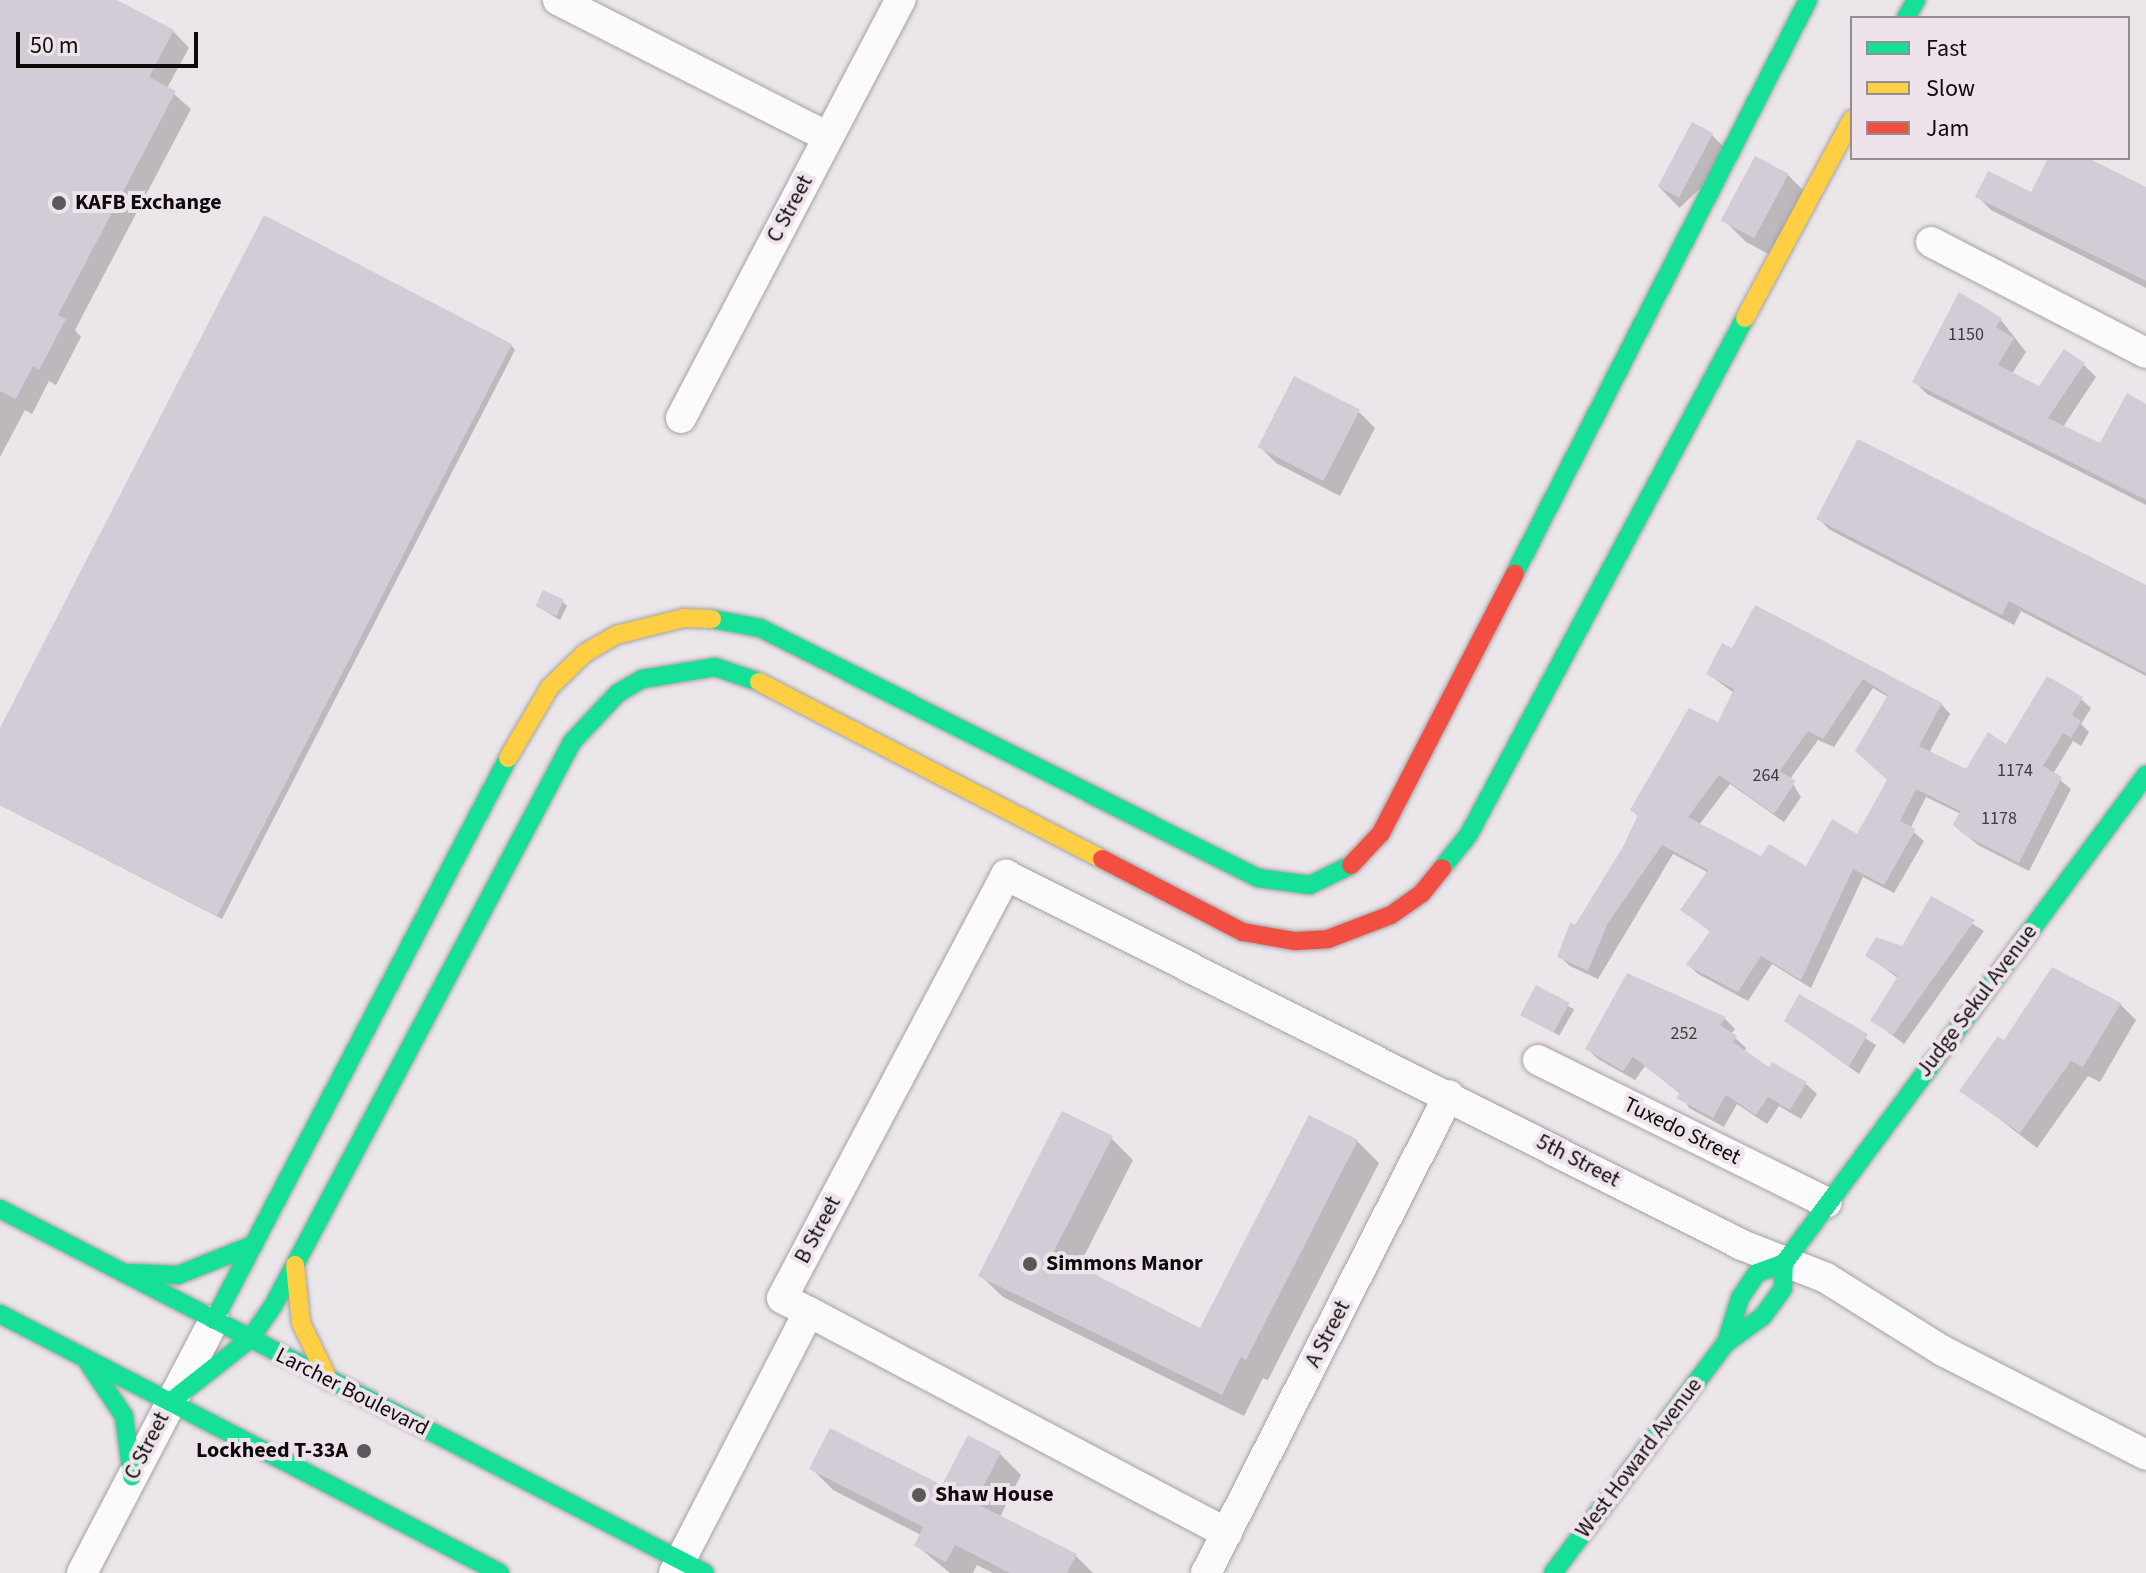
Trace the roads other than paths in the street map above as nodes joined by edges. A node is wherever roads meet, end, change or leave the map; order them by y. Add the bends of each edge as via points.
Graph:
1 (558, 0) edge
2 (900, 0) edge
3 (1808, 0) edge
4 (1850, 123) edge
5 (828, 137) junction
6 (1931, 242) dead end
7 (2146, 353) edge
8 (681, 418) dead end
9 (2146, 775) edge
10 (1006, 875) joint
11 (1538, 1060) dead end
12 (1449, 1095) junction
13 (0, 1209) edge
14 (1818, 1215) junction
15 (253, 1245) junction
16 (1784, 1263) junction
17 (295, 1265) junction
18 (121, 1272) junction
19 (809, 1312) junction
20 (0, 1314) edge
21 (214, 1320) junction
22 (250, 1339) junction
23 (1726, 1343) junction
24 (83, 1357) junction
25 (329, 1381) junction
26 (170, 1402) junction
27 (2146, 1455) edge
28 (132, 1476) junction
29 (1227, 1533) junction
30 (687, 1569) edge
31 (82, 1573) edge
32 (500, 1573) edge
33 (1206, 1573) edge
34 (1553, 1573) edge

1 - 5 street
2 - 5 street, C Street
3 - 15 main road via 1417,764 1381,833 1361,858 1335,877 1310,885 1258,878 760,628 684,618 616,635 585,653 550,687 530,717
4 - 17 main road via 1469,834 1422,893 1391,915 1328,939 1295,941 1243,932 746,675 715,667 642,679 618,693 572,742
5 - 8 street, C Street
6 - 7 street
9 - 14 main road, Judge Sekul Avenue
10 - 12 street, 5th Street
10 - 19 street, B Street via 782,1298
11 - 14 street, Tuxedo Street
12 - 16 street, 5th Street
12 - 29 street, A Street
13 - 18 main road, Larcher Boulevard
14 - 16 main road, West Howard Avenue
15 - 18 main road via 178,1275
15 - 21 main road
16 - 23 main road, West Howard Avenue via 1783,1288 1763,1316
16 - 23 main road, West Howard Avenue via 1757,1273 1740,1298
16 - 27 street, 5th Street via 1826,1278 1943,1351
17 - 22 main road
17 - 25 main road via 301,1323
18 - 21 main road, Larcher Boulevard
19 - 29 street
19 - 30 street
20 - 24 main road
21 - 22 main road, Larcher Boulevard
21 - 26 street, C Street
22 - 25 main road, Larcher Boulevard
22 - 26 main road
23 - 34 main road, West Howard Avenue
24 - 26 main road
24 - 28 main road via 124,1416
25 - 30 main road, Larcher Boulevard
26 - 28 street, C Street
26 - 32 main road
28 - 31 street, C Street
29 - 33 street, A Street

